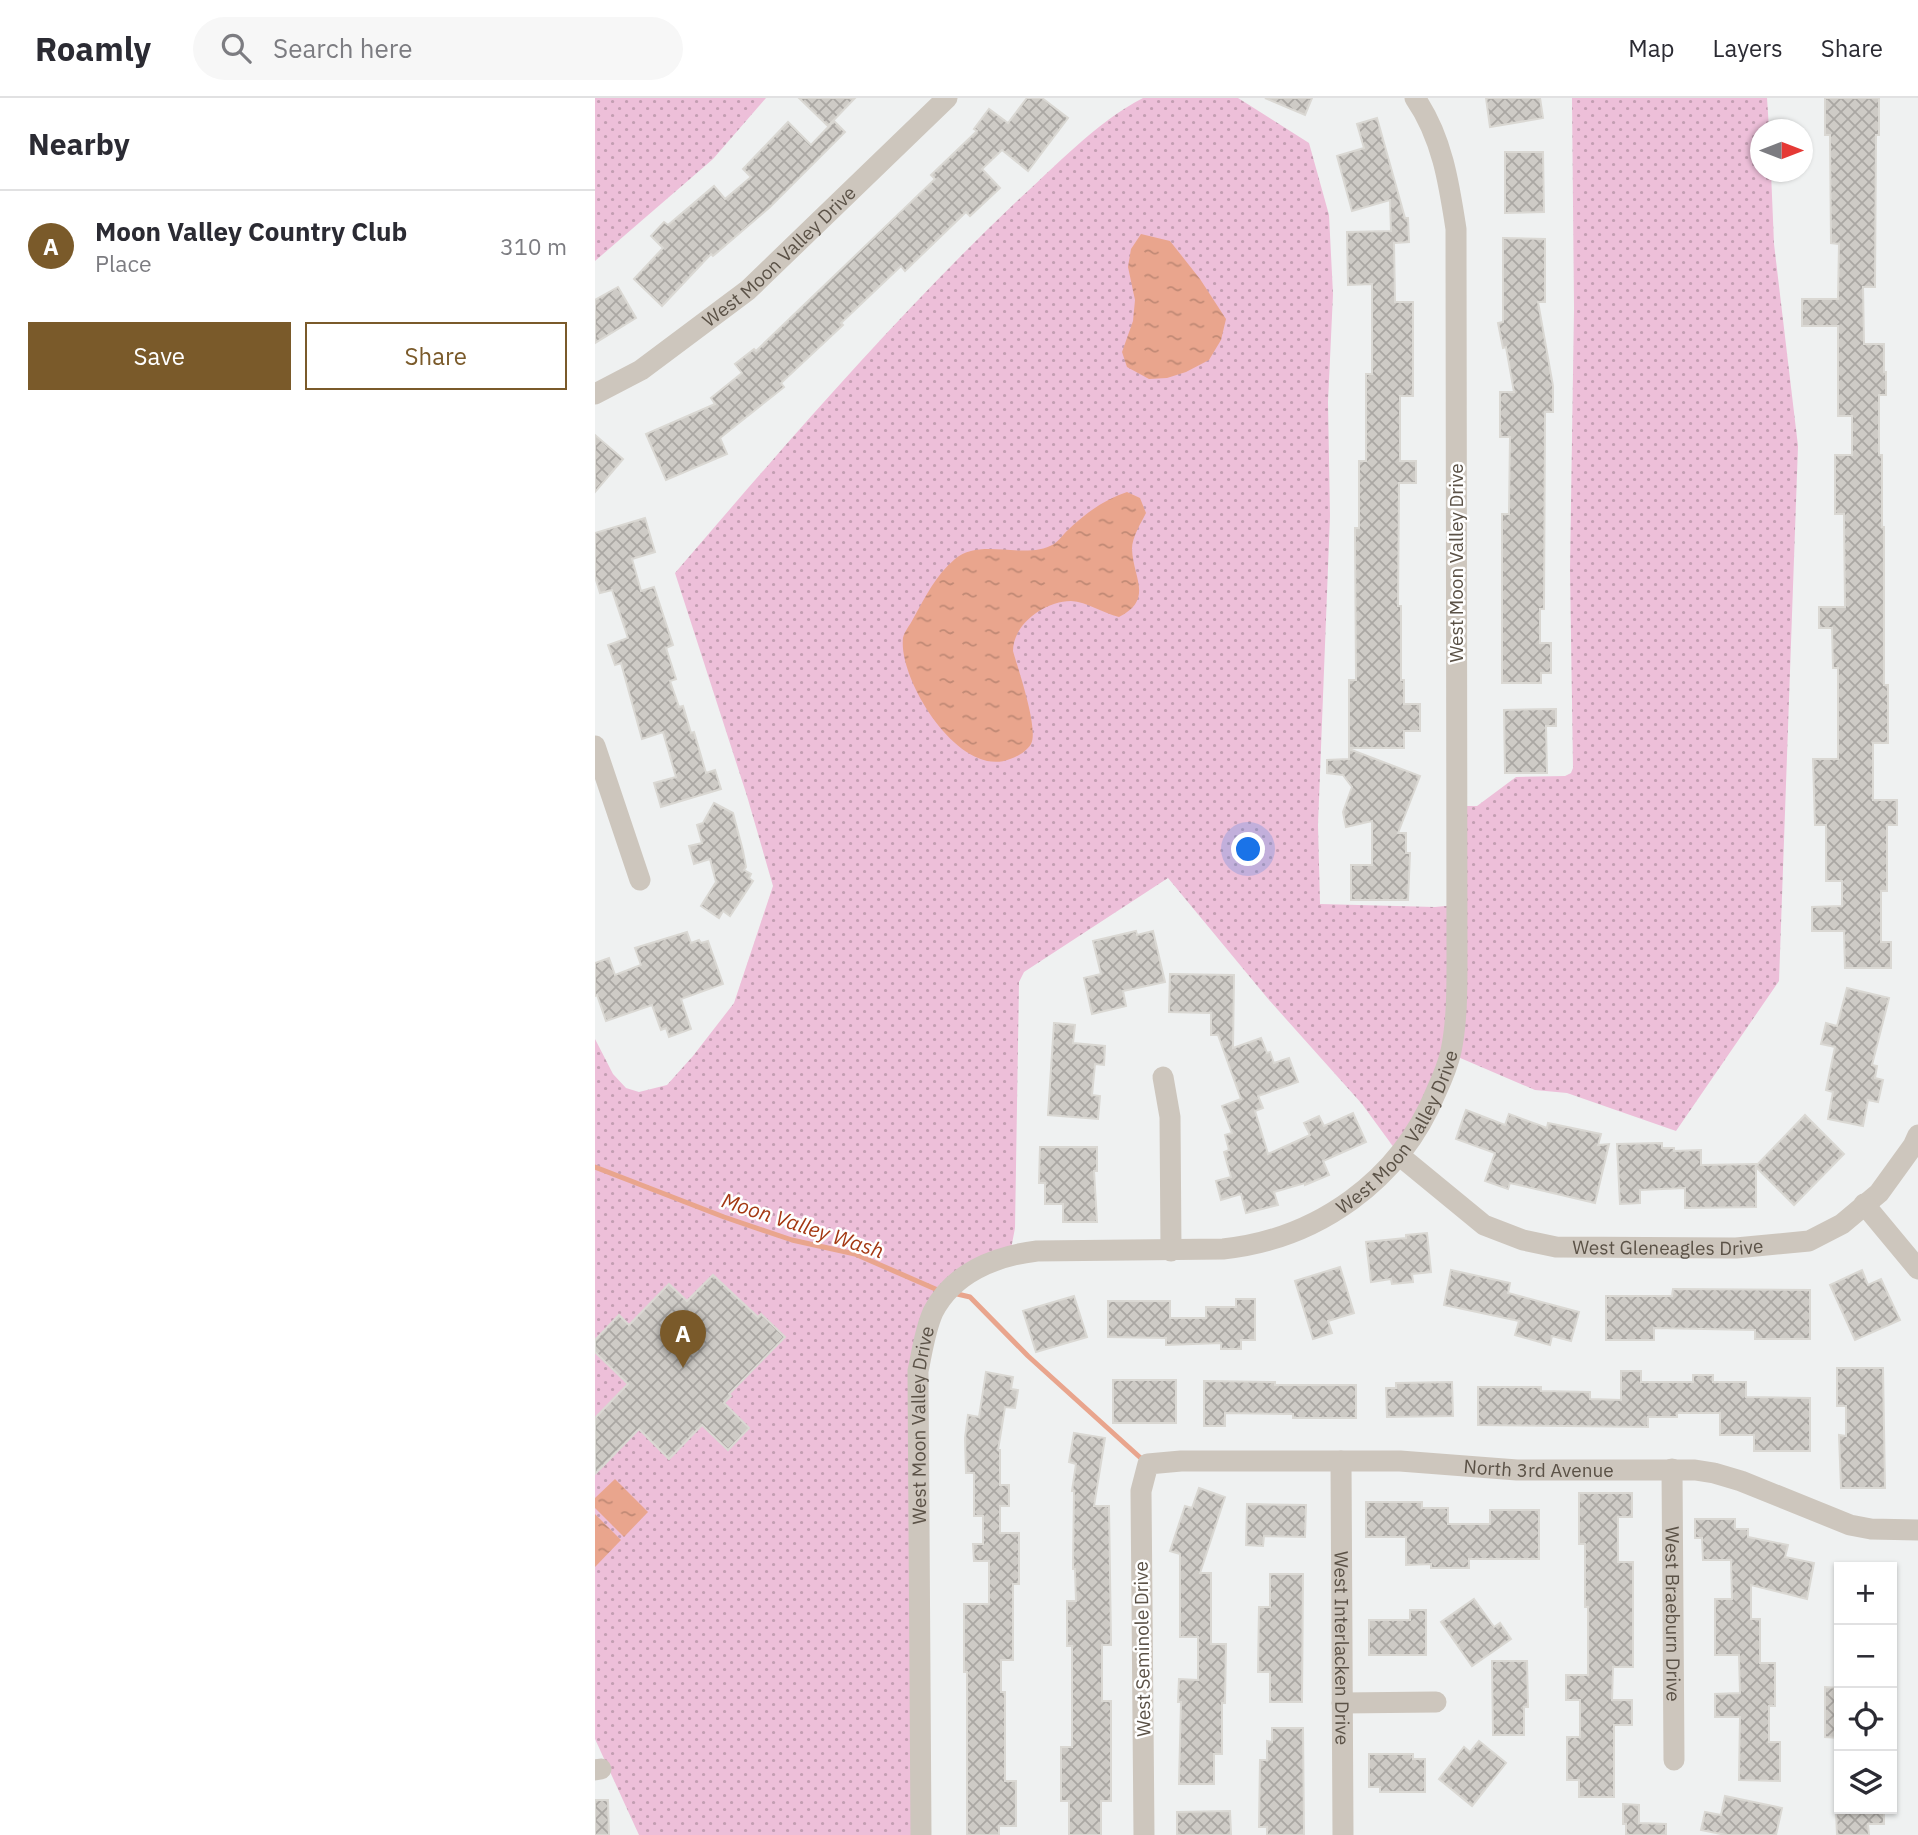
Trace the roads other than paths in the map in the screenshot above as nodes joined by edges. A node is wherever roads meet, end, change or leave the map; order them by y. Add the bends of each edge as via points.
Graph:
1 (947, 98) edge
2 (1415, 98) edge
3 (595, 394) edge
4 (595, 747) edge
5 (640, 880) dead end
6 (1163, 1077) dead end
7 (1918, 1135) edge
8 (1400, 1156) junction
9 (1864, 1204) junction
10 (1171, 1251) junction
11 (1918, 1269) edge
12 (1341, 1461) junction
13 (1148, 1464) joint
14 (1672, 1469) junction
15 (1918, 1530) edge
16 (1436, 1702) dead end
17 (1342, 1703) junction
18 (1674, 1760) dead end
19 (921, 1835) edge
20 (1144, 1835) edge
21 (1343, 1835) edge

1 - 3 street, West Moon Valley Drive via 748,290 641,370
2 - 8 street, West Moon Valley Drive via 1436,139 1456,229 1457,972 1451,1054 1428,1111
4 - 5 street
6 - 10 street via 1170,1117
7 - 9 street, West Gleneagles Drive via 1879,1193
8 - 9 street, West Gleneagles Drive via 1484,1225 1556,1247 1736,1248 1809,1241 1842,1224
8 - 10 street, West Moon Valley Drive via 1363,1192 1330,1216 1299,1230 1247,1247
9 - 11 street
10 - 19 street, West Moon Valley Drive via 1010,1254 956,1283 932,1314 918,1371
12 - 13 street, North 3rd Avenue
12 - 14 street, North 3rd Avenue via 1517,1470
12 - 17 street, West Interlacken Drive
13 - 20 street, West Seminole Drive via 1141,1491
14 - 15 street, North 3rd Avenue via 1741,1481 1850,1525
14 - 18 street, West Braeburn Drive
16 - 17 street
17 - 21 street, West Interlacken Drive

